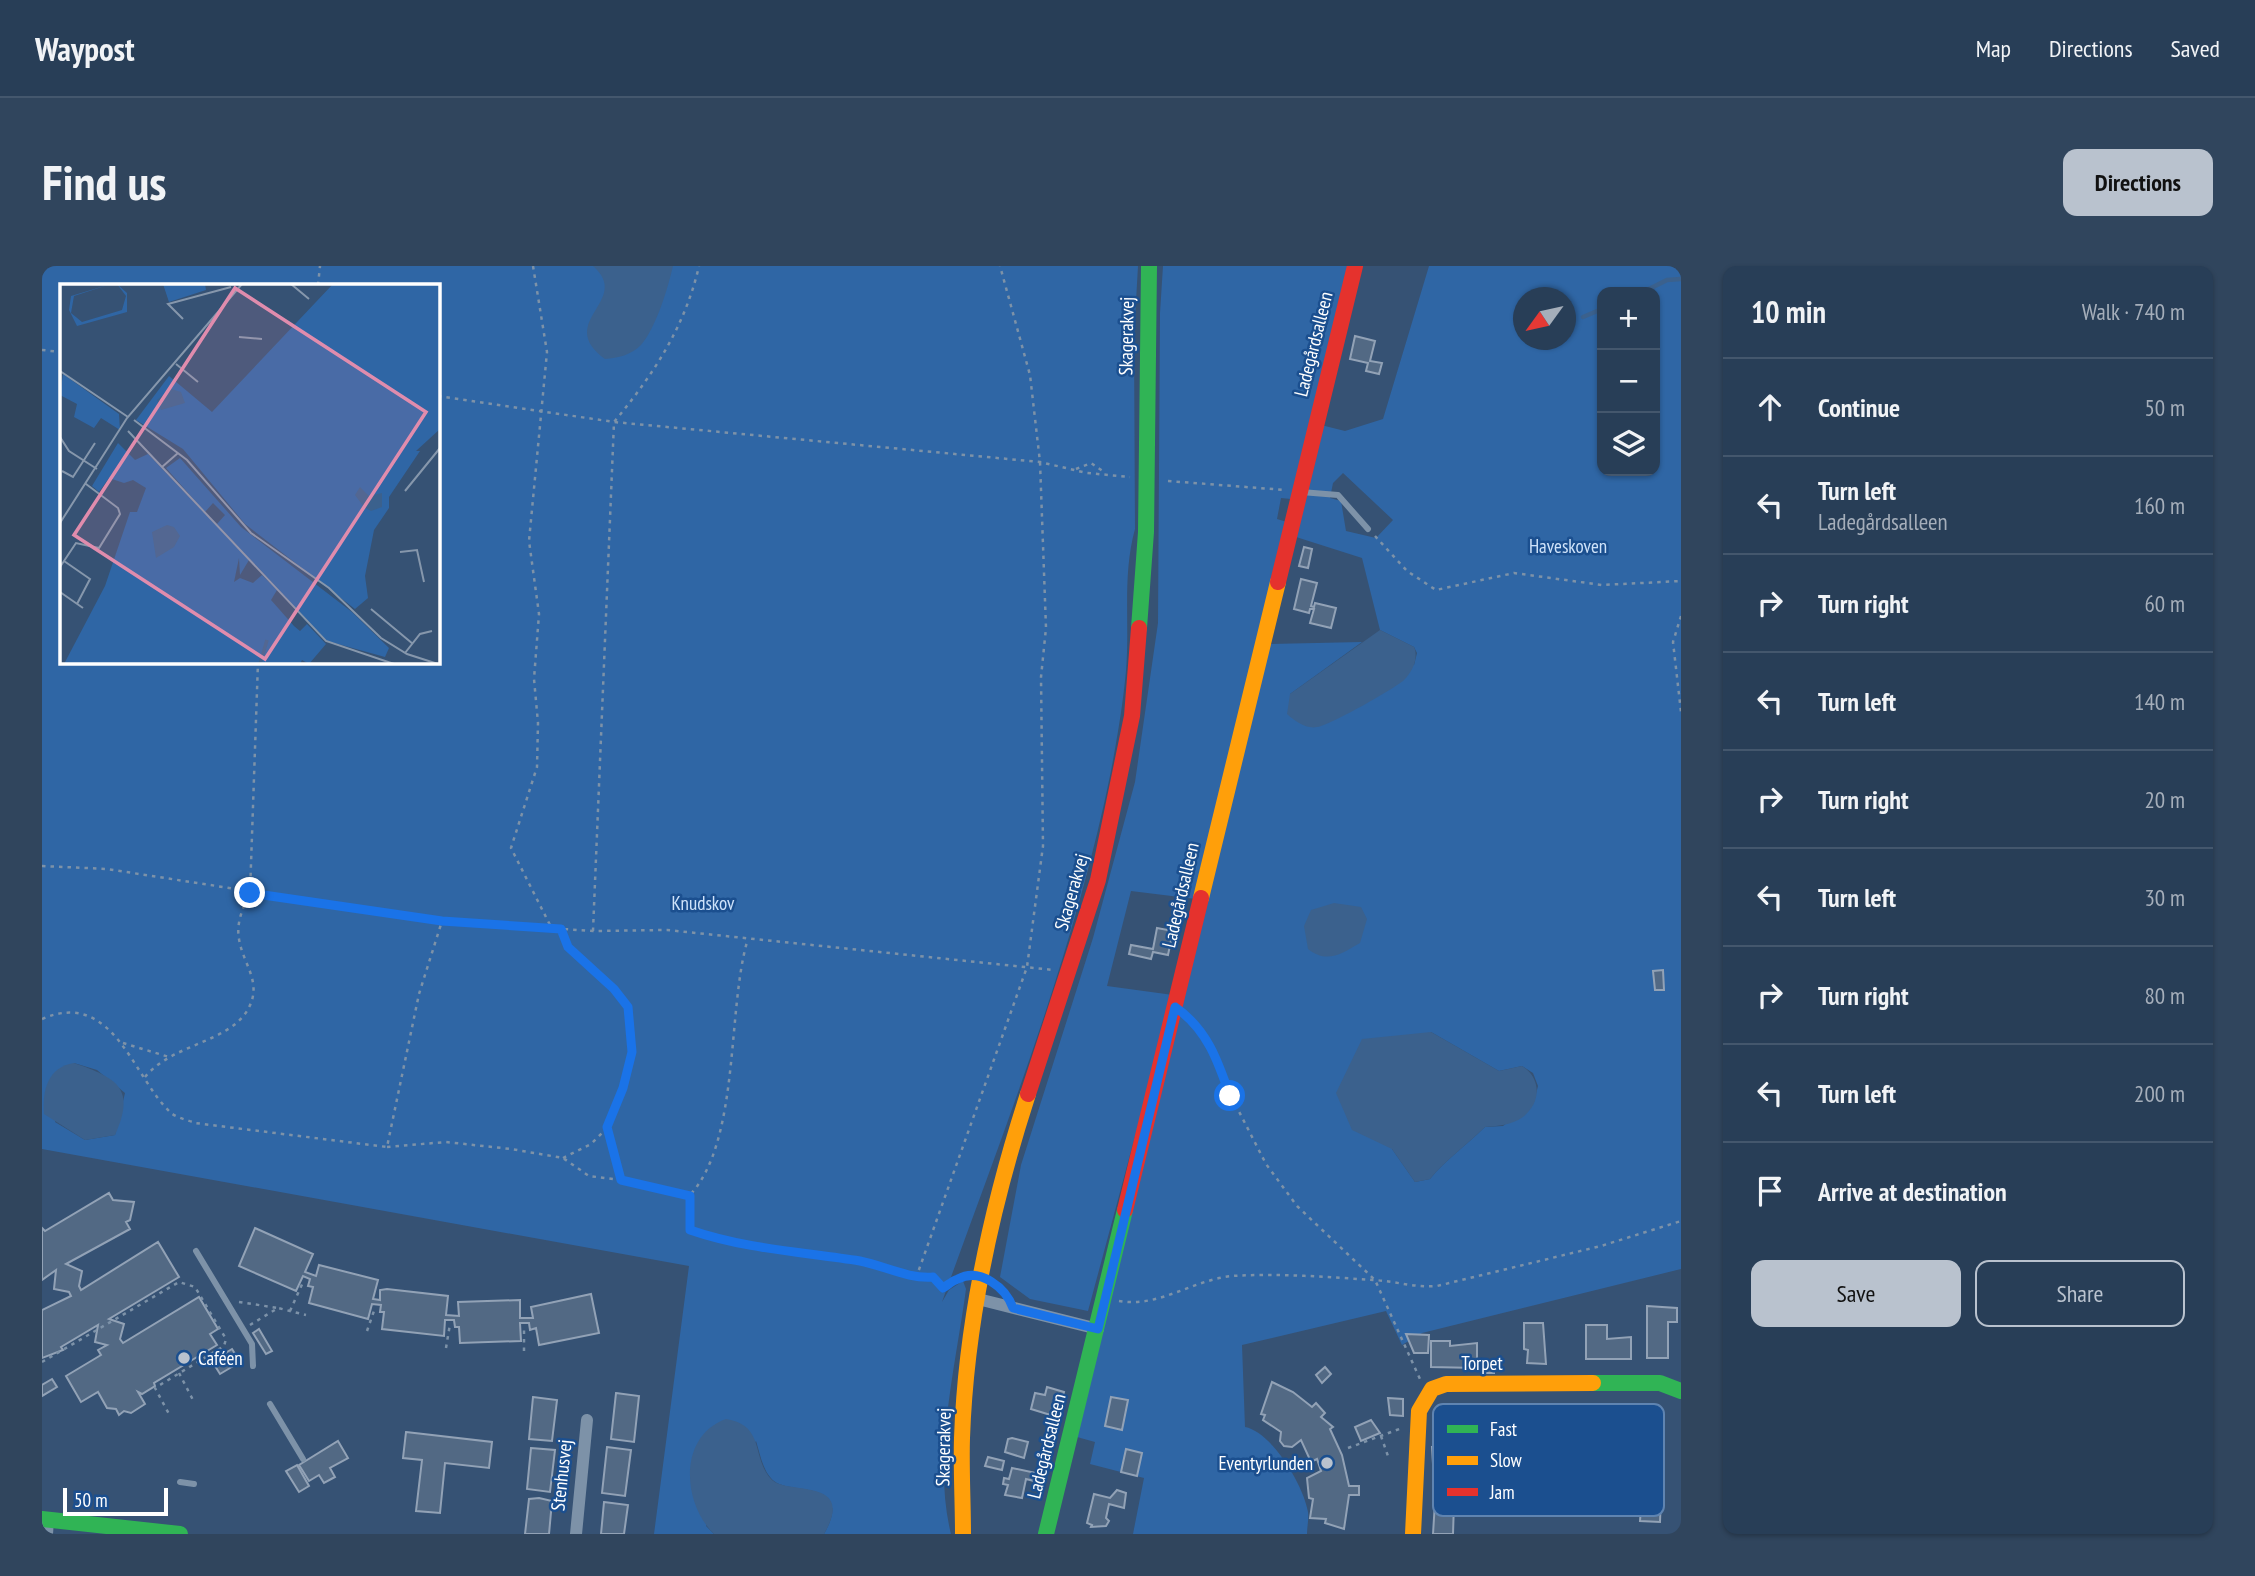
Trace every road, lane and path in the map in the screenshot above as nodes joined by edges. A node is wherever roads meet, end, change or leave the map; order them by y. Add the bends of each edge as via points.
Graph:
1 (320, 266) edge
2 (533, 266) edge
3 (699, 266) edge
4 (1000, 266) edge
5 (1149, 266) edge
6 (1354, 266) edge
7 (318, 284) edge
8 (42, 350) edge
9 (60, 352) edge
10 (439, 396) edge
11 (543, 410) junction
12 (614, 422) junction
13 (1040, 463) junction
14 (1076, 469) junction
15 (1107, 473) junction
16 (1130, 477) dead end
17 (1168, 481) dead end
18 (1298, 492) junction
19 (1368, 528) joint
20 (1681, 581) edge
21 (1681, 616) edge
22 (258, 663) edge
23 (1681, 712) edge
24 (42, 866) edge
25 (250, 893) junction
26 (442, 921) junction
27 (551, 927) junction
28 (561, 929) junction
29 (593, 931) junction
30 (747, 940) junction
31 (1027, 967) junction
32 (1070, 972) junction
33 (1175, 1007) junction
34 (42, 1019) edge
35 (123, 1043) junction
36 (169, 1057) junction
37 (144, 1078) junction
38 (607, 1127) junction
39 (387, 1147) junction
40 (563, 1157) junction
41 (621, 1180) junction
42 (690, 1196) junction
43 (1681, 1222) edge
44 (196, 1251) dead end
45 (916, 1278) junction
46 (982, 1278) junction
47 (304, 1280) dead end
48 (1375, 1280) junction
49 (978, 1298) junction
50 (1105, 1298) junction
51 (228, 1305) junction
52 (278, 1308) junction
53 (375, 1308) dead end
54 (290, 1311) junction
55 (212, 1315) junction
56 (306, 1315) dead end
57 (450, 1324) dead end
58 (524, 1328) dead end
59 (243, 1329) junction
60 (1098, 1329) junction
61 (367, 1331) dead end
62 (446, 1348) dead end
63 (524, 1351) dead end
64 (42, 1362) edge
65 (253, 1366) dead end
66 (179, 1373) junction
67 (1681, 1391) edge
68 (1426, 1395) junction
69 (193, 1400) dead end
70 (270, 1404) dead end
71 (169, 1414) dead end
72 (587, 1420) dead end
73 (1418, 1423) junction
74 (1381, 1436) junction
75 (1348, 1448) dead end
76 (303, 1459) dead end
77 (1389, 1459) dead end
78 (180, 1482) dead end
79 (194, 1484) dead end
80 (45, 1524) edge
81 (180, 1534) edge
82 (576, 1534) edge
83 (965, 1534) edge
84 (1046, 1534) edge
85 (1413, 1534) edge

1 - 7 path
2 - 11 path via 547,352
3 - 12 path via 669,347 650,379
4 - 13 path via 1030,375
5 - 32 street, Skagerakvej via 1146,532 1132,716 1098,880
6 - 18 street, Ladegårdsalleen
8 - 9 path
10 - 11 path
11 - 12 path
11 - 27 path via 529,541 539,614 534,678 537,767 511,848
12 - 13 path
12 - 29 path
13 - 14 path
13 - 31 path via 1046,628 1041,677 1043,846
14 - 15 path
14 - 15 path via 1091,463
15 - 16 path
17 - 18 path
18 - 19 lane via 1338,495
18 - 33 street, Ladegårdsalleen
19 - 20 path via 1407,571 1436,590 1514,573 1602,585
21 - 23 path via 1673,642
22 - 25 path
24 - 25 path via 107,869
25 - 26 path
25 - 36 path via 241,912 238,938 254,976 247,1012 218,1036
26 - 27 path
26 - 39 path via 419,994
27 - 28 path
28 - 29 path
28 - 38 path via 568,947 628,1007 632,1052
29 - 30 path via 667,930
30 - 31 path
30 - 42 path via 738,975 725,1110 706,1172
31 - 32 path
31 - 45 path
32 - 46 street, Skagerakvej via 1005,1164
33 - 48 path via 1197,1024 1211,1045 1230,1096 1266,1164 1297,1206
33 - 50 street, Ladegårdsalleen
34 - 35 path via 75,1012 107,1028
35 - 36 path
35 - 37 path
36 - 37 path
37 - 39 path via 172,1114 195,1123
38 - 40 path via 591,1143
38 - 41 path
39 - 40 path via 446,1142
40 - 41 path via 589,1176
41 - 42 path
42 - 45 path via 690,1230 776,1250 860,1261
43 - 48 path via 1437,1286
44 - 51 lane
45 - 46 path via 933,1277 943,1288 959,1277
46 - 49 street, Skagerakvej
47 - 54 path
48 - 50 path via 1235,1276 1203,1280 1154,1301 1135,1304
48 - 68 path
49 - 60 street
49 - 83 street, Skagerakvej via 962,1438
50 - 60 street, Ladegårdsalleen
51 - 52 path via 234,1301
51 - 55 path
51 - 59 lane
52 - 54 path
52 - 59 path
53 - 61 path
54 - 56 path
55 - 64 path via 195,1287 179,1282
55 - 66 path via 226,1339 224,1346
57 - 62 path
58 - 63 path
59 - 65 lane via 252,1344
60 - 84 street, Ladegårdsalleen
66 - 69 path
66 - 71 path via 155,1388
67 - 68 street, Torpet via 1664,1383 1446,1384
68 - 73 street
70 - 76 lane
72 - 82 street, Stenhusvej
73 - 74 path
73 - 85 street via 1410,1459
74 - 75 path
74 - 77 path
78 - 79 lane
80 - 81 street

